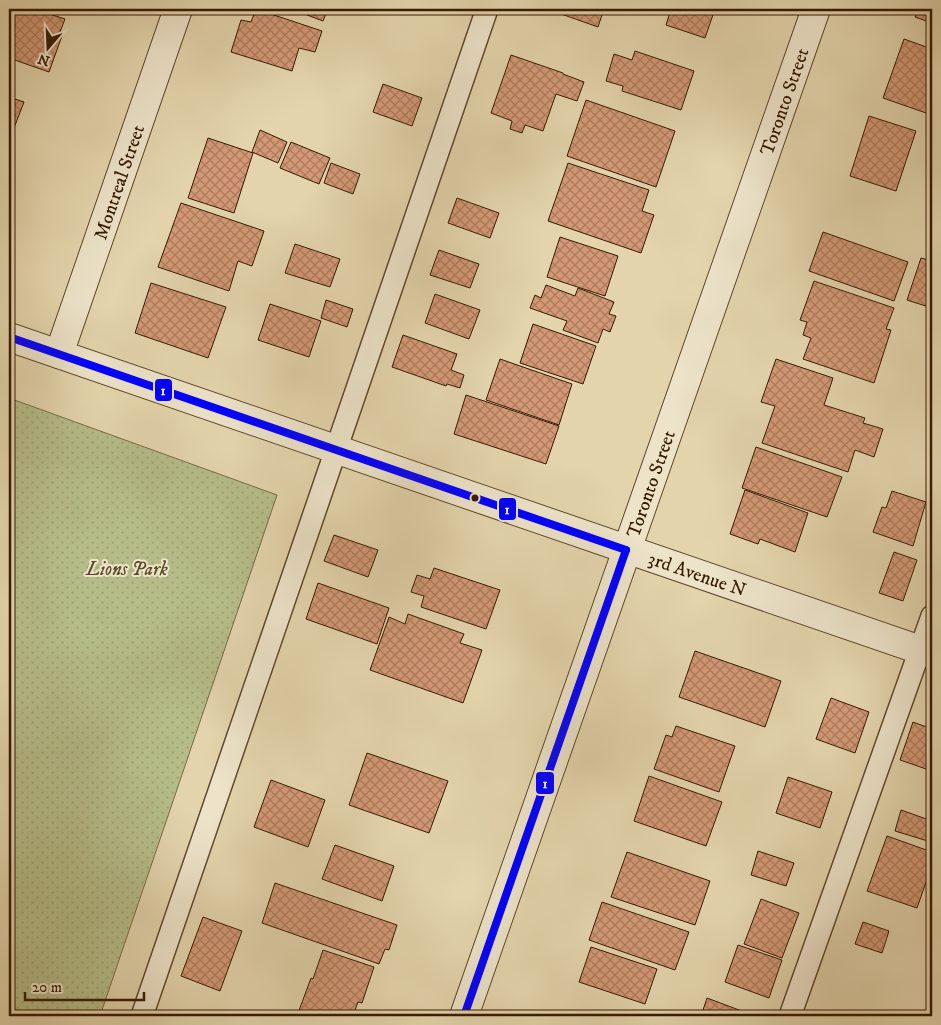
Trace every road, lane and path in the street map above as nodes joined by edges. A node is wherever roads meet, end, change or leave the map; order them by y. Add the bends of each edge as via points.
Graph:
1 (178, 9) edge
2 (487, 9) edge
3 (816, 9) edge
4 (9, 337) edge
5 (59, 354) junction
6 (336, 450) junction
7 (626, 550) junction
8 (932, 616) edge
9 (927, 652) edge
10 (142, 1016) edge
11 (464, 1016) edge
12 (790, 1016) edge

1 - 5 street, Montreal Street
2 - 6 lane
3 - 7 street, Toronto Street
4 - 5 street, 3rd Avenue N
5 - 6 street, 3rd Avenue N
6 - 7 street, 3rd Avenue N
6 - 10 lane
7 - 9 street, 3rd Avenue N
7 - 11 street, Toronto Street
8 - 9 lane
9 - 12 lane

